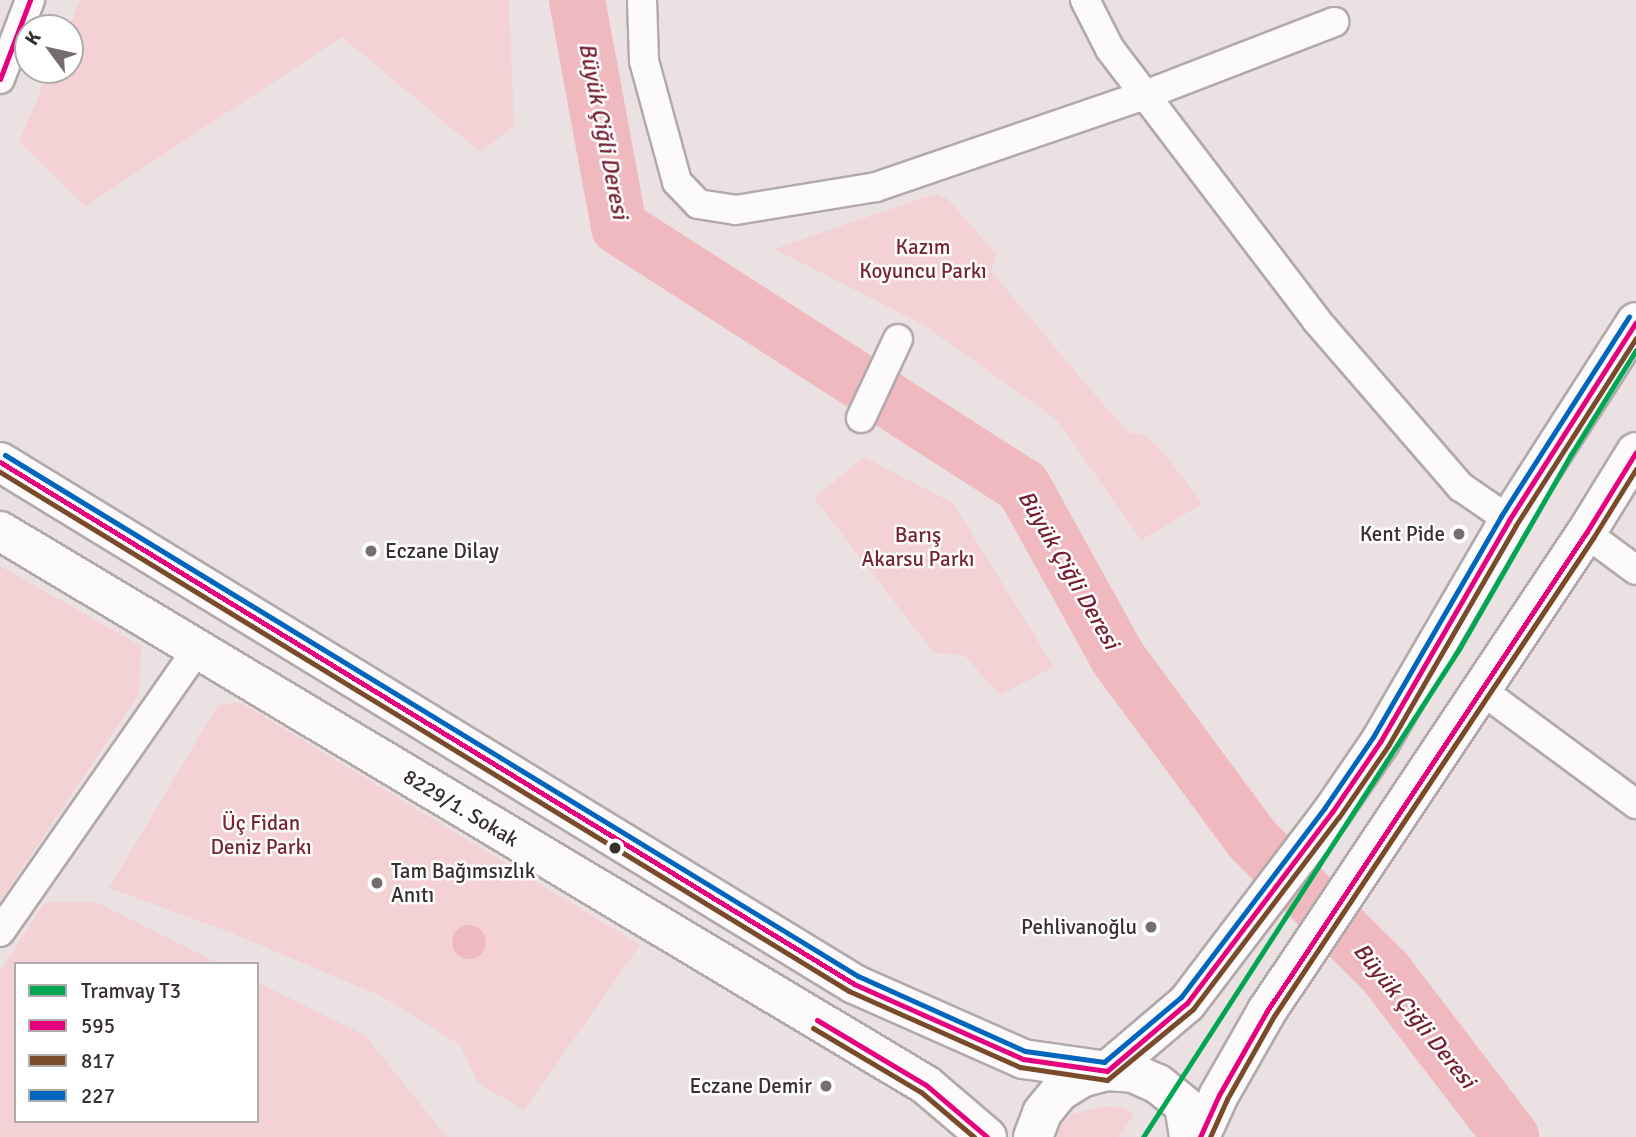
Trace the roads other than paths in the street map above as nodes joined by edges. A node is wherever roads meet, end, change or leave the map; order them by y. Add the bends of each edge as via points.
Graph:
1 (30, 0) edge
2 (642, 0) edge
3 (1085, 0) edge
4 (1334, 22) dead end
5 (0, 79) edge
6 (1145, 95) junction
7 (1636, 323) edge
8 (898, 339) dead end
9 (861, 418) dead end
10 (1636, 452) edge
11 (0, 462) edge
12 (1509, 520) junction
13 (0, 531) edge
14 (1586, 533) junction
15 (1636, 570) edge
16 (197, 650) junction
17 (1480, 689) junction
18 (1636, 804) edge
19 (0, 932) edge
20 (1107, 1071) junction
21 (987, 1137) edge
22 (1033, 1137) edge
23 (1189, 1137) edge
24 (1200, 1137) edge

1 - 5 street
2 - 6 street via 644,61 677,182 698,204 736,210 876,187
3 - 6 street via 1110,49
4 - 6 street
6 - 12 street via 1326,331 1461,487
7 - 12 street
8 - 9 street
10 - 14 street
11 - 20 street via 854,984 1023,1059
12 - 20 street via 1380,742 1278,886 1187,1003
13 - 16 street, 8229/1. Sokak
14 - 15 street
14 - 17 street
16 - 19 street
16 - 21 street, 8229/1. Sokak via 926,1085
17 - 18 street
17 - 24 street via 1267,1011
20 - 22 street via 1081,1078 1059,1092 1042,1112
20 - 23 street via 1133,1073 1158,1084 1184,1105

